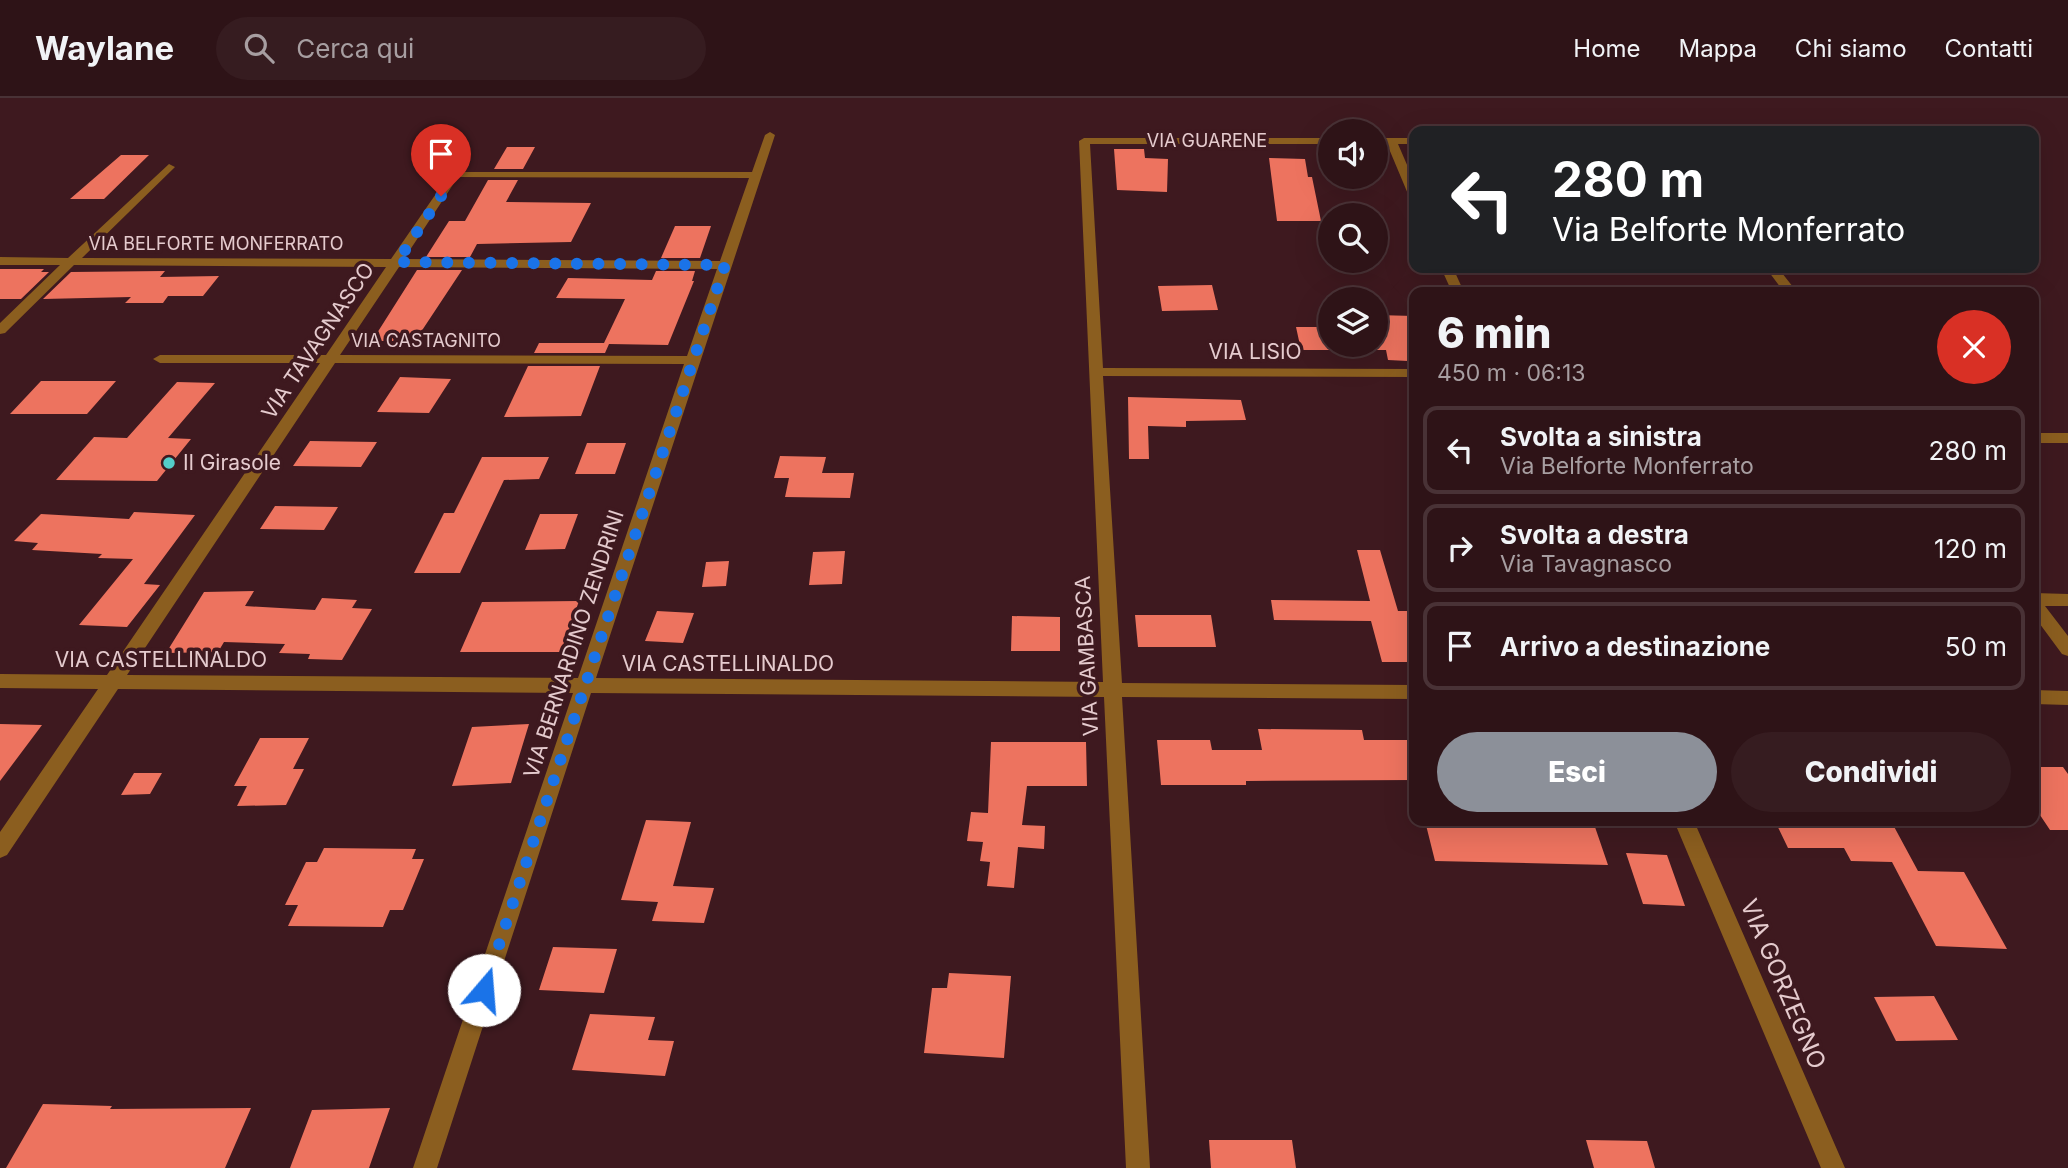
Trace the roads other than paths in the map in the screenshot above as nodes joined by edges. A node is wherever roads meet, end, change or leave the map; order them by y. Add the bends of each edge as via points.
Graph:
1 (770, 135) dead end
2 (1084, 141) joint
3 (1318, 141) edge
4 (1391, 141) joint
5 (1409, 141) edge
6 (169, 167) dead end
7 (756, 175) junction
8 (1409, 182) edge
9 (0, 261) edge
10 (71, 261) junction
11 (397, 262) junction
12 (725, 265) junction
13 (1776, 273) edge
14 (1787, 287) edge
15 (0, 330) edge
16 (160, 359) dead end
17 (330, 360) junction
18 (692, 360) junction
19 (1096, 372) junction
20 (1409, 373) edge
21 (2039, 438) edge
22 (2068, 438) edge
23 (2068, 600) edge
24 (2039, 602) edge
25 (2039, 609) edge
26 (2068, 649) edge
27 (0, 681) edge
28 (113, 682) junction
29 (584, 686) junction
30 (1111, 689) junction
31 (1409, 692) edge
32 (2039, 697) edge
33 (2068, 698) edge
34 (1686, 826) edge
35 (0, 849) edge
36 (425, 1168) edge
37 (1138, 1168) edge
38 (1833, 1168) edge

1 - 7 street, VIA BERNARDINO ZENDRINI
2 - 3 street, VIA GUARENE
2 - 19 street, VIA GAMBASCA
4 - 5 street
4 - 8 street
6 - 10 street
7 - 11 street, VIA TAVAGNASCO via 455,174
7 - 12 street, VIA BERNARDINO ZENDRINI
9 - 10 street, VIA BELFORTE MONFERRATO
10 - 11 street, VIA BELFORTE MONFERRATO
10 - 15 street
11 - 12 street, VIA BELFORTE MONFERRATO
11 - 17 street, VIA TAVAGNASCO
12 - 18 street, VIA BERNARDINO ZENDRINI
13 - 14 street
16 - 17 street, VIA CASTAGNITO
17 - 18 street, VIA CASTAGNITO
17 - 28 street, VIA TAVAGNASCO
18 - 29 street, VIA BERNARDINO ZENDRINI
19 - 20 street, VIA LISIO
19 - 30 street, VIA GAMBASCA
21 - 22 street
23 - 24 street
25 - 26 street
27 - 28 street, VIA CASTELLINALDO
28 - 29 street, VIA CASTELLINALDO
28 - 35 street, VIA TAVAGNASCO
29 - 30 street, VIA CASTELLINALDO
29 - 36 street, VIA BERNARDINO ZENDRINI
30 - 31 street, VIA CASTELLINALDO
30 - 37 street, VIA GAMBASCA
32 - 33 street
34 - 38 street, VIA GORZEGNO

